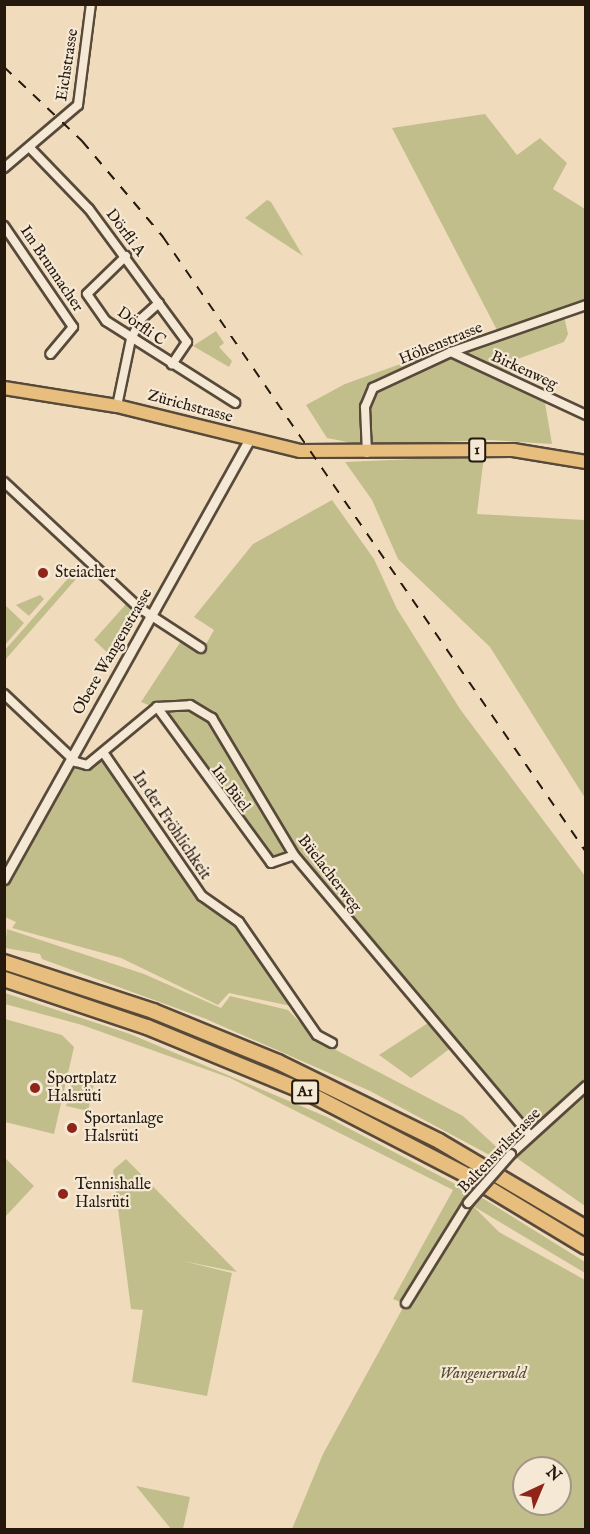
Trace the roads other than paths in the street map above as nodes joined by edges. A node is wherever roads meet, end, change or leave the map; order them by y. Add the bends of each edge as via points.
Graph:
1 (91, 4) edge
2 (31, 149) junction
3 (4, 168) edge
4 (4, 226) edge
5 (126, 256) junction
6 (159, 303) junction
7 (585, 305) edge
8 (131, 339) junction
9 (451, 352) junction
10 (50, 354) dead end
11 (172, 364) junction
12 (4, 388) edge
13 (235, 403) dead end
14 (117, 406) junction
15 (585, 415) edge
16 (249, 440) junction
17 (367, 454) junction
18 (585, 462) edge
19 (4, 482) edge
20 (150, 617) junction
21 (201, 648) dead end
22 (4, 694) edge
23 (157, 707) junction
24 (105, 755) junction
25 (72, 757) junction
26 (294, 855) junction
27 (4, 879) edge
28 (4, 962) edge
29 (4, 980) edge
30 (332, 1043) dead end
31 (585, 1086) edge
32 (530, 1135) junction
33 (585, 1228) edge
34 (585, 1247) edge
35 (406, 1303) dead end

1 - 2 street, Eichstrasse via 78,105
2 - 3 street, Eichstrasse
2 - 5 street, Dörfli A
4 - 10 street, Im Brunnacher via 73,327
5 - 6 street, Dörfli A
5 - 8 street, Dörfli C via 87,294 106,321
6 - 8 street via 141,319
6 - 11 street, Dörfli A via 187,342
7 - 9 street, Höhenstrasse
8 - 11 street, Dörfli C
8 - 14 street
9 - 15 street, Birkenweg
9 - 17 street, Höhenstrasse via 373,388 365,407
11 - 13 street, Dörfli C
12 - 14 main road, Zürichstrasse / 1
14 - 16 main road, Zürichstrasse / 1
16 - 17 main road, Zürichstrasse / 1
16 - 20 street, Obere Wangenstrasse
17 - 18 main road, 1 via 513,450
19 - 20 street
20 - 21 street
20 - 25 street, Obere Wangenstrasse
22 - 25 street
23 - 24 street
23 - 26 street, Im Büel via 271,863
23 - 26 street, Büelacherweg via 190,705 212,718
24 - 25 street via 87,765
24 - 30 street, In der Fröhlichkeit via 202,896 239,922 316,1035
25 - 27 street, Obere Wangenstrasse
26 - 32 street, Büelacherweg
28 - 33 highway, A1 via 153,1011 278,1062 439,1141
29 - 34 highway, A1 via 147,1027 302,1090 431,1155
31 - 32 street, Baltenswilstrasse
32 - 35 street, Baltenswilstrasse, bridge via 468,1203

